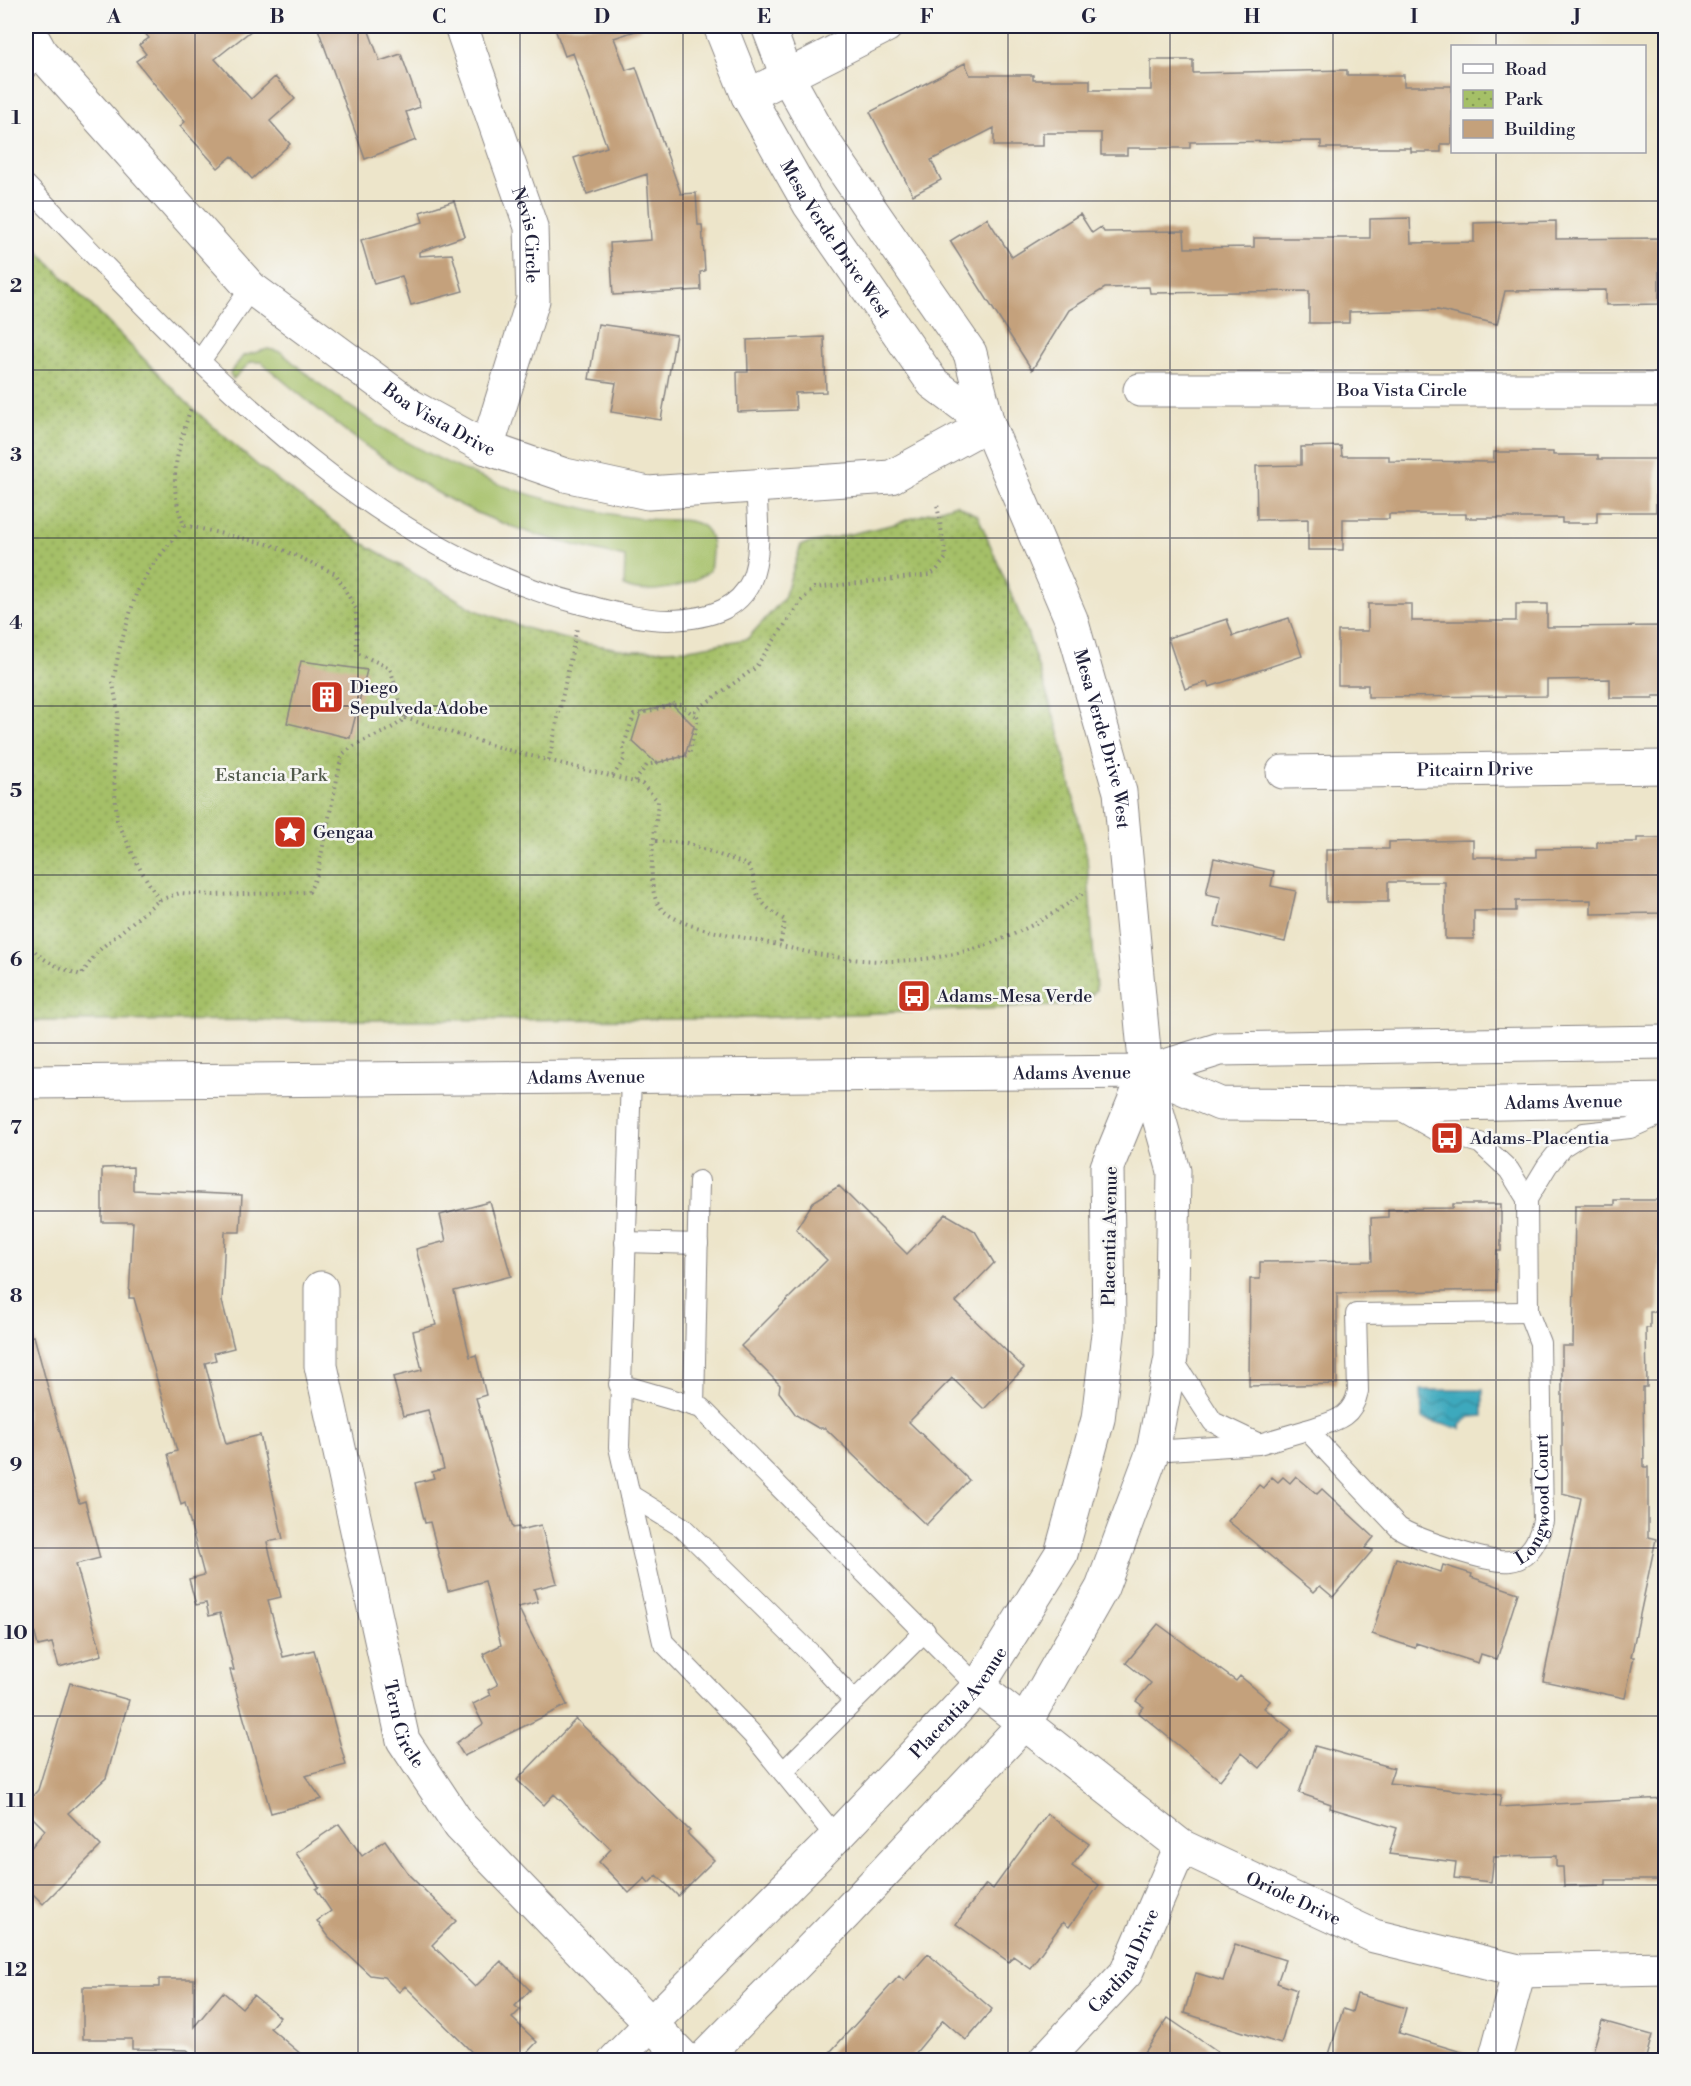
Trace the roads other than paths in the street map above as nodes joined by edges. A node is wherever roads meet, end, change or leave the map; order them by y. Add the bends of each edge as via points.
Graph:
1 (462, 26) edge
2 (720, 26) edge
3 (768, 26) edge
4 (886, 26) edge
5 (31, 49) edge
6 (787, 76) junction
7 (748, 96) junction
8 (26, 185) edge
9 (251, 288) junction
10 (200, 361) junction
11 (1140, 390) dead end
12 (1665, 390) edge
13 (988, 424) junction
14 (487, 448) junction
15 (756, 486) junction
16 (1665, 767) edge
17 (1283, 772) dead end
18 (1665, 1042) edge
19 (1146, 1072) junction
20 (631, 1077) junction
21 (26, 1082) edge
22 (1665, 1100) edge
23 (1391, 1105) junction
24 (1665, 1113) edge
25 (699, 1181) dead end
26 (1527, 1199) junction
27 (625, 1242) junction
28 (698, 1244) junction
29 (321, 1288) dead end
30 (1528, 1312) junction
31 (1171, 1357) junction
32 (619, 1384) junction
33 (694, 1406) junction
34 (1307, 1430) junction
35 (1259, 1444) junction
36 (1152, 1451) junction
37 (630, 1495) junction
38 (925, 1631) junction
39 (978, 1686) junction
40 (854, 1701) junction
41 (1025, 1723) junction
42 (783, 1772) junction
43 (836, 1837) junction
44 (1181, 1846) junction
45 (1665, 1968) edge
46 (1519, 1971) junction
47 (650, 2024) junction
48 (615, 2061) edge
49 (686, 2061) edge
50 (702, 2061) edge
51 (1045, 2061) edge
52 (1495, 2061) edge

1 - 14 street, Nevis Circle via 531,227 533,300
2 - 7 street, Mesa Verde Drive West
3 - 6 street, Mesa Verde Drive West
4 - 6 street
5 - 9 street, Boa Vista Drive
6 - 7 street
6 - 13 street, Mesa Verde Drive West via 822,139 970,353
7 - 13 street, Mesa Verde Drive West via 809,204 933,383
8 - 10 lane
9 - 10 lane
9 - 14 street, Boa Vista Drive via 411,406
10 - 15 lane via 249,410 347,486 428,541 498,576 623,614 671,620 710,614 736,601 753,583 758,564
11 - 12 street, Boa Vista Circle
13 - 15 street, Boa Vista Drive via 891,477
13 - 19 street, Mesa Verde Drive West via 1071,619 1120,792
14 - 15 street, Boa Vista Drive via 566,475 648,493
16 - 17 street, Pitcairn Drive
18 - 19 street, Adams Avenue via 1220,1049
19 - 20 street, Adams Avenue
19 - 23 street, Adams Avenue via 1220,1104
19 - 31 street via 1174,1171
19 - 39 street, Placentia Avenue via 1107,1167 1109,1325 1098,1419 1065,1542
20 - 21 street, Adams Avenue
20 - 27 lane
22 - 23 street, Adams Avenue
23 - 26 lane via 1437,1131 1480,1143 1509,1170
24 - 26 lane via 1630,1128 1584,1133 1563,1147
25 - 28 lane
26 - 30 lane, Longwood Court
27 - 28 lane
27 - 32 lane
28 - 33 lane
29 - 47 street, Tern Circle via 321,1366 403,1740 460,1826
30 - 34 lane via 1356,1314 1355,1402 1346,1416
30 - 34 lane, Longwood Court via 1540,1343 1543,1521 1533,1548 1522,1556 1497,1561 1413,1536 1399,1528
31 - 35 lane via 1213,1422
31 - 36 street
32 - 33 lane
32 - 37 lane via 619,1447
33 - 38 lane via 701,1408
34 - 35 lane
35 - 36 lane
36 - 41 street via 1102,1588
37 - 40 lane via 682,1527
37 - 42 lane via 663,1642
38 - 39 lane
38 - 40 lane
39 - 41 street, Oriole Drive
39 - 43 street, Placentia Avenue
40 - 42 lane
41 - 44 street, Oriole Drive
41 - 50 street
42 - 43 lane
43 - 47 street, Placentia Avenue
44 - 46 street, Oriole Drive via 1374,1936
44 - 51 street, Cardinal Drive via 1126,1973
45 - 46 street, Oriole Drive
46 - 52 street
47 - 48 street, Placentia Avenue
47 - 49 street, Tern Circle

